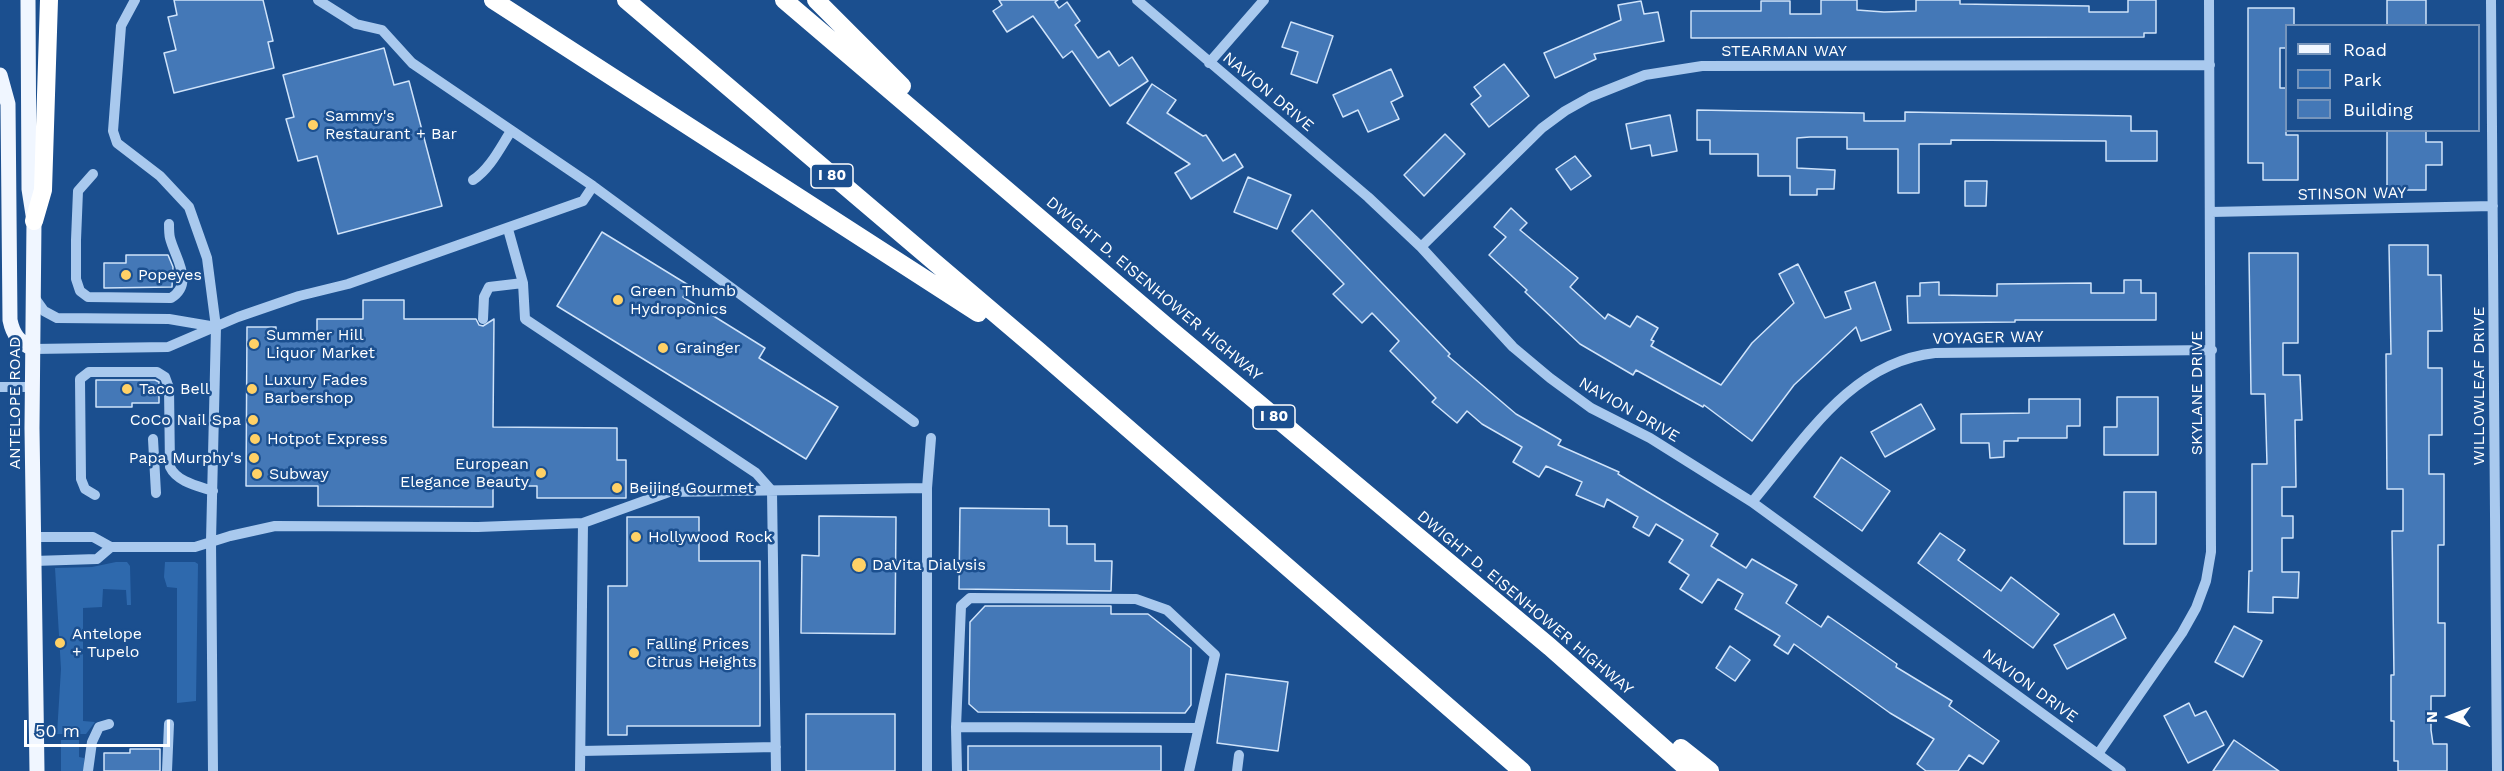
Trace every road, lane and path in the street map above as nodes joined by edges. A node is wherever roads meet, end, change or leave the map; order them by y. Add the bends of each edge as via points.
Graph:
1 (28, 0) edge
2 (49, 0) edge
3 (135, 0) edge
4 (318, 0) edge
5 (493, 0) edge
6 (626, 0) edge
7 (784, 0) edge
8 (816, 0) edge
9 (1137, 0) edge
10 (1264, 0) edge
11 (2209, 0) edge
12 (2491, 0) edge
13 (2491, 37) junction
14 (2504, 37) edge
15 (1209, 63) junction
16 (2210, 65) junction
17 (0, 75) edge
18 (511, 131) junction
19 (93, 174) dead end
20 (473, 180) dead end
21 (1001, 184) junction
22 (593, 186) junction
23 (2493, 206) junction
24 (2211, 212) junction
25 (34, 221) junction
26 (169, 224) dead end
27 (508, 229) junction
28 (1421, 247) junction
29 (523, 283) junction
30 (33, 295) junction
31 (483, 319) dead end
32 (216, 327) junction
33 (33, 350) junction
34 (2212, 350) junction
35 (1038, 351) junction
36 (0, 387) edge
37 (32, 387) junction
38 (914, 422) dead end
39 (931, 438) dead end
40 (153, 439) dead end
41 (927, 488) junction
42 (213, 491) junction
43 (772, 491) junction
44 (156, 493) dead end
45 (95, 495) dead end
46 (1752, 502) junction
47 (583, 523) junction
48 (33, 537) junction
49 (211, 541) junction
50 (111, 547) junction
51 (34, 561) junction
52 (1550, 647) junction
53 (109, 724) dead end
54 (169, 724) dead end
55 (956, 727) junction
56 (1198, 728) junction
57 (776, 747) junction
58 (581, 751) junction
59 (2098, 754) junction
60 (1239, 755) dead end
61 (37, 771) edge
62 (88, 771) edge
63 (167, 771) edge
64 (213, 771) edge
65 (580, 771) edge
66 (776, 771) edge
67 (927, 771) edge
68 (957, 771) edge
69 (1189, 771) edge
70 (1237, 771) edge
71 (1522, 771) edge
72 (1690, 771) edge
73 (1710, 771) edge
74 (2121, 771) edge
75 (2497, 771) edge

1 - 25 main road, ANTELOPE ROAD via 29,189
2 - 25 highway via 43,190
3 - 32 street via 121,26 112,131 117,143 160,176 189,207 207,258
4 - 18 street via 356,24 382,30 412,63
5 - 35 highway
6 - 35 highway, I 80
7 - 21 highway, DWIGHT D. EISENHOWER HIGHWAY / I 80
8 - 21 highway
9 - 15 street, NAVION DRIVE
10 - 15 street
11 - 16 street, SKYLANE DRIVE
12 - 13 street, WILLOWLEAF DRIVE
13 - 14 street
13 - 23 street, WILLOWLEAF DRIVE
15 - 28 street, NAVION DRIVE via 1368,197
16 - 24 street, SKYLANE DRIVE
16 - 28 street, STEARMAN WAY via 1702,66 1645,75 1590,97 1542,129
17 - 33 main road via 8,104 10,320 21,344
18 - 20 street via 481,175
18 - 22 street
19 - 26 street via 78,191 76,240 76,279 80,291 88,297 171,298 178,293 183,281
21 - 52 highway, DWIGHT D. EISENHOWER HIGHWAY / I 80
22 - 27 street via 583,201
22 - 38 street
23 - 24 street, STINSON WAY
23 - 75 street, WILLOWLEAF DRIVE
24 - 34 street, SKYLANE DRIVE
25 - 30 main road, ANTELOPE ROAD
27 - 29 street
27 - 32 street via 348,284 298,296
28 - 46 street, NAVION DRIVE via 1513,347 1550,378 1591,408 1650,438
29 - 31 street via 489,287 484,297
29 - 43 street via 525,319 756,473
30 - 32 street via 44,311 57,318 169,319
30 - 33 main road, ANTELOPE ROAD
32 - 33 street via 168,347
32 - 42 street
33 - 37 main road, ANTELOPE ROAD
34 - 46 street, VOYAGER WAY via 1935,353 1896,362 1850,389
34 - 59 street, SKYLANE DRIVE via 2213,524 2206,581 2182,633
35 - 71 highway, I 80
36 - 37 street
37 - 48 main road, ANTELOPE ROAD
39 - 41 street
40 - 44 street
41 - 43 street
41 - 67 street
42 - 45 street via 187,482 173,474 170,467 170,387 165,377 157,372 89,372 80,380 81,478 85,489
42 - 49 street
43 - 47 street via 669,492
43 - 57 street
46 - 59 street, NAVION DRIVE
47 - 49 street via 275,526
47 - 58 street
48 - 50 street via 93,537
48 - 51 main road, ANTELOPE ROAD
49 - 50 street via 195,547
49 - 64 street
50 - 51 street via 97,559
51 - 61 main road, ANTELOPE ROAD
52 - 72 highway, DWIGHT D. EISENHOWER HIGHWAY / I 80
52 - 73 highway
53 - 62 street via 99,728 95,735
54 - 63 street
55 - 56 street
55 - 56 street via 961,606 970,598 1136,599 1167,610 1215,655
55 - 68 street
56 - 69 street
57 - 58 street
57 - 66 street
58 - 65 street
59 - 74 street, NAVION DRIVE
60 - 70 street

